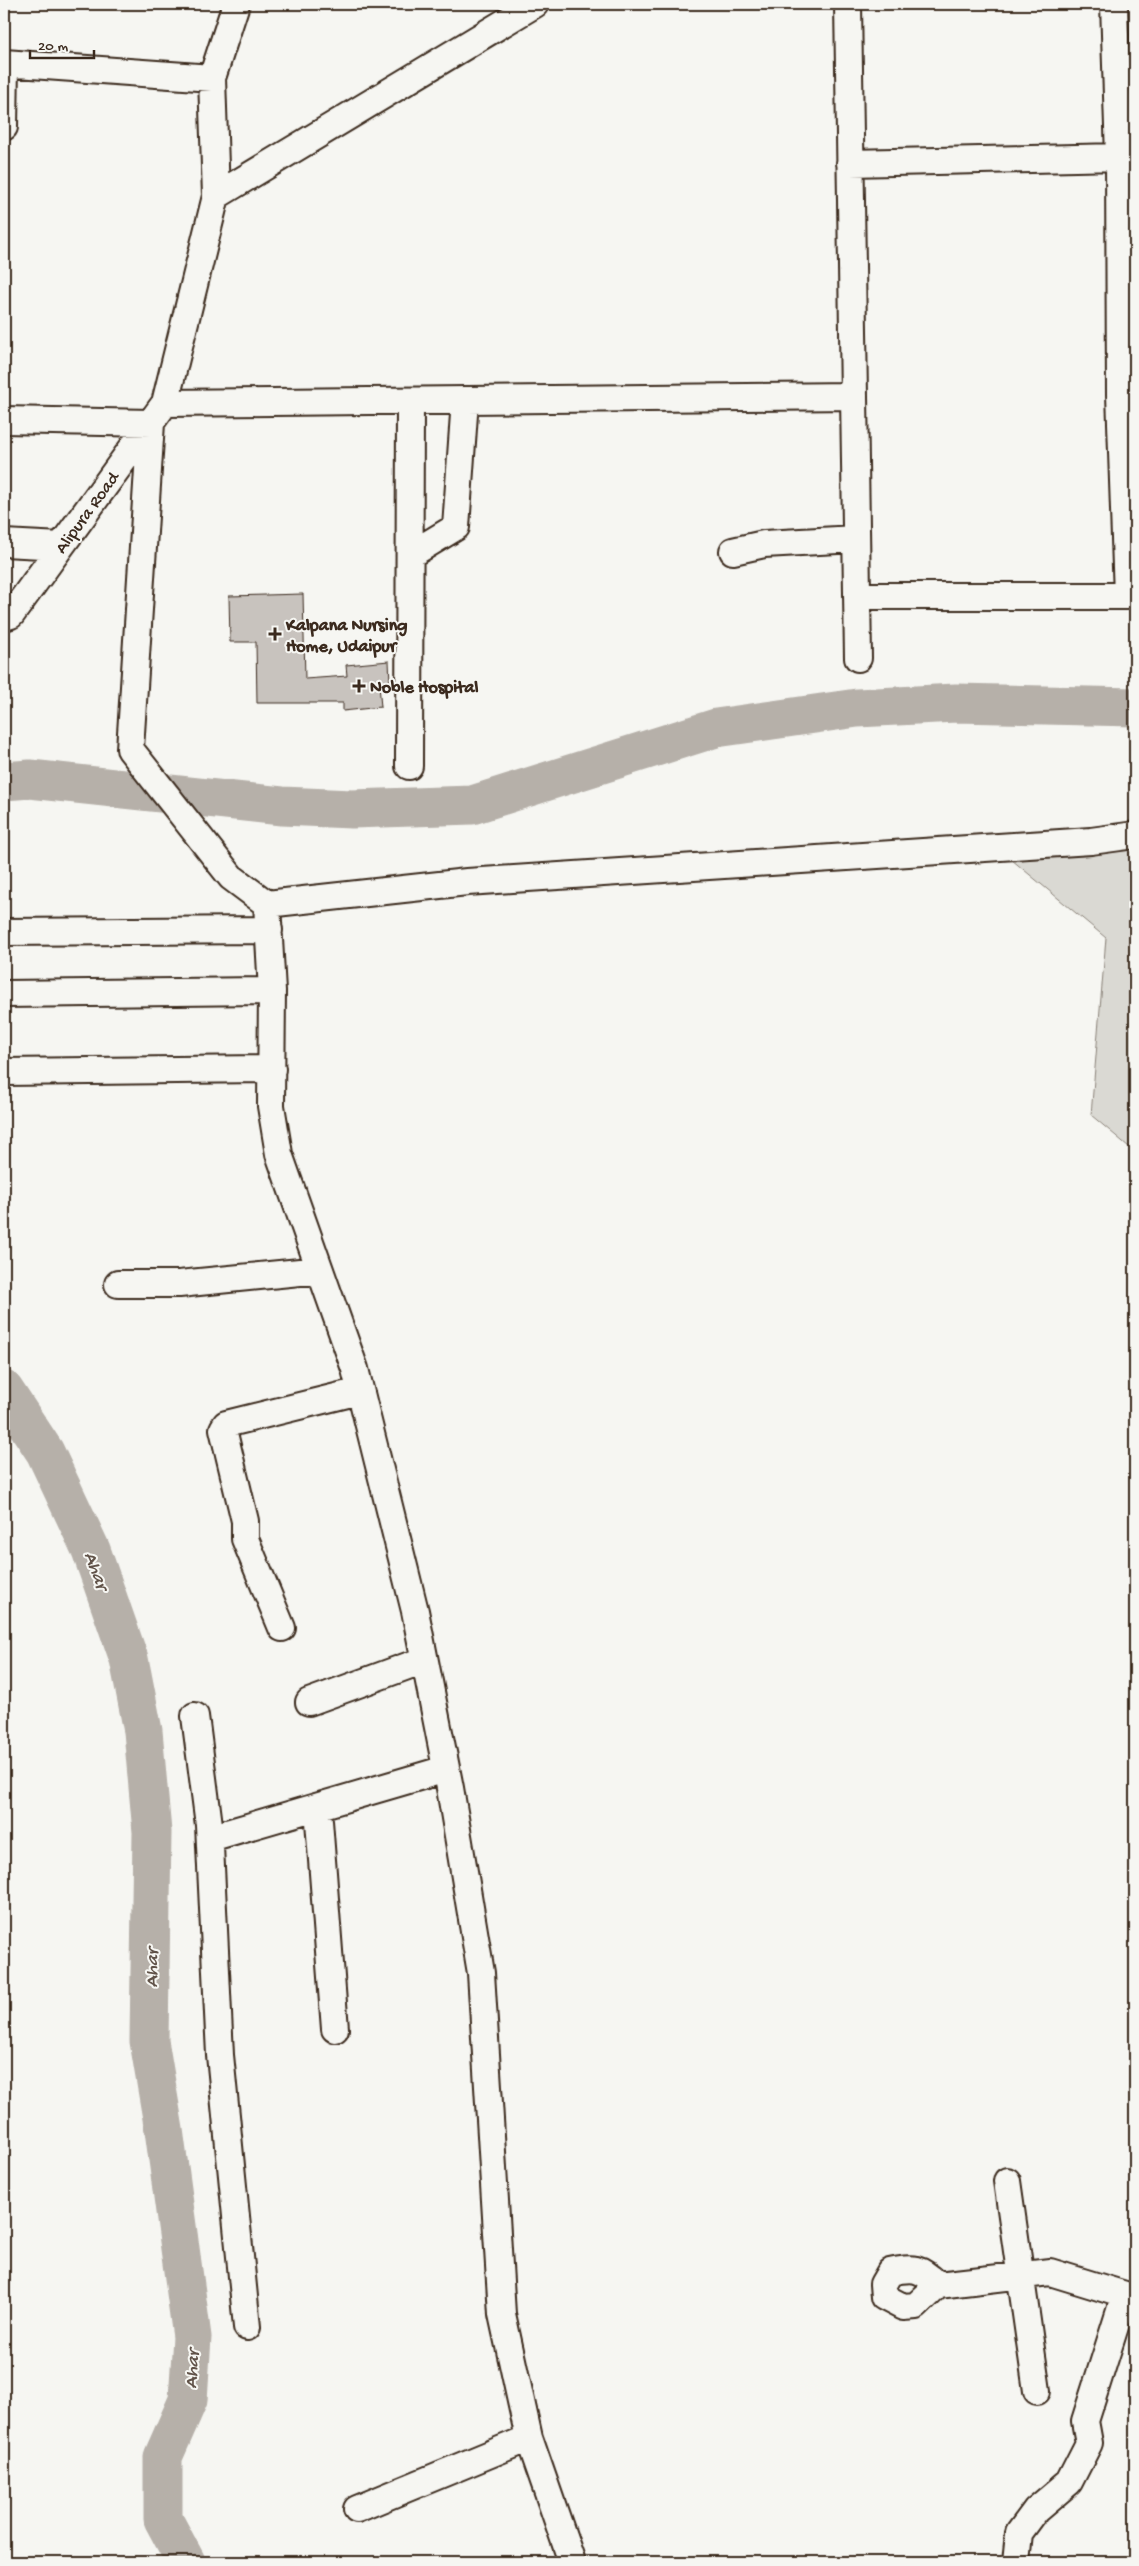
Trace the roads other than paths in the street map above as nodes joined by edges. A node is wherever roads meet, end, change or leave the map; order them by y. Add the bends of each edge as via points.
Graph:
1 (236, 4) edge
2 (535, 4) edge
3 (848, 4) edge
4 (1114, 4) edge
5 (5, 64) edge
6 (212, 78) junction
7 (4, 127) edge
8 (1119, 157) junction
9 (850, 163) junction
10 (216, 196) junction
11 (853, 396) junction
12 (465, 400) junction
13 (410, 401) junction
14 (158, 413) junction
15 (4, 420) edge
16 (856, 539) junction
17 (4, 542) edge
18 (61, 546) junction
19 (733, 551) dead end
20 (410, 555) junction
21 (857, 596) junction
22 (4, 617) edge
23 (858, 658) dead end
24 (409, 766) dead end
25 (1135, 835) edge
26 (267, 904) junction
27 (269, 930) junction
28 (4, 932) edge
29 (272, 991) junction
30 (4, 994) edge
31 (272, 1069) junction
32 (4, 1072) edge
33 (320, 1270) junction
34 (118, 1284) dead end
35 (360, 1391) junction
36 (282, 1628) dead end
37 (424, 1660) junction
38 (309, 1702) dead end
39 (195, 1716) dead end
40 (446, 1769) junction
41 (318, 1808) junction
42 (210, 1838) junction
43 (334, 2029) dead end
44 (1008, 2181) dead end
45 (1022, 2276) junction
46 (938, 2285) dead end
47 (1130, 2296) edge
48 (247, 2327) dead end
49 (1037, 2391) dead end
50 (529, 2438) junction
51 (357, 2508) dead end
52 (572, 2562) edge
53 (1016, 2562) edge

1 - 6 street
2 - 10 street
3 - 9 street
4 - 8 street
5 - 6 street
5 - 7 street
6 - 10 street
8 - 9 street
8 - 21 street via 1120,394 1127,596
9 - 11 street
10 - 14 street
11 - 12 street
11 - 16 street
12 - 13 street
12 - 20 street via 456,527
13 - 14 street
13 - 20 street
14 - 15 street
14 - 18 street, Alipura Road
14 - 26 street via 130,749 232,877
16 - 19 street via 764,544
16 - 21 street
17 - 18 street
18 - 22 street, Alipura Road via 11,615
20 - 24 street
21 - 23 street
25 - 26 street via 467,882
26 - 27 street
27 - 28 street
27 - 29 street
29 - 30 street
29 - 31 street
31 - 32 street
31 - 33 street via 271,1106 279,1154
33 - 34 street via 179,1284
33 - 35 street
35 - 36 street via 226,1424 223,1429 245,1520 245,1539
35 - 37 street via 415,1611
37 - 38 street
37 - 40 street
39 - 42 street
40 - 41 street
40 - 50 street via 481,1972 502,2314
41 - 42 street
41 - 43 street
42 - 48 street via 220,2055
44 - 45 street
45 - 46 street
45 - 47 street via 1050,2272
45 - 49 street
47 - 53 street via 1084,2421 1089,2443 1069,2482 1036,2510 1019,2533
50 - 51 street
50 - 52 street

